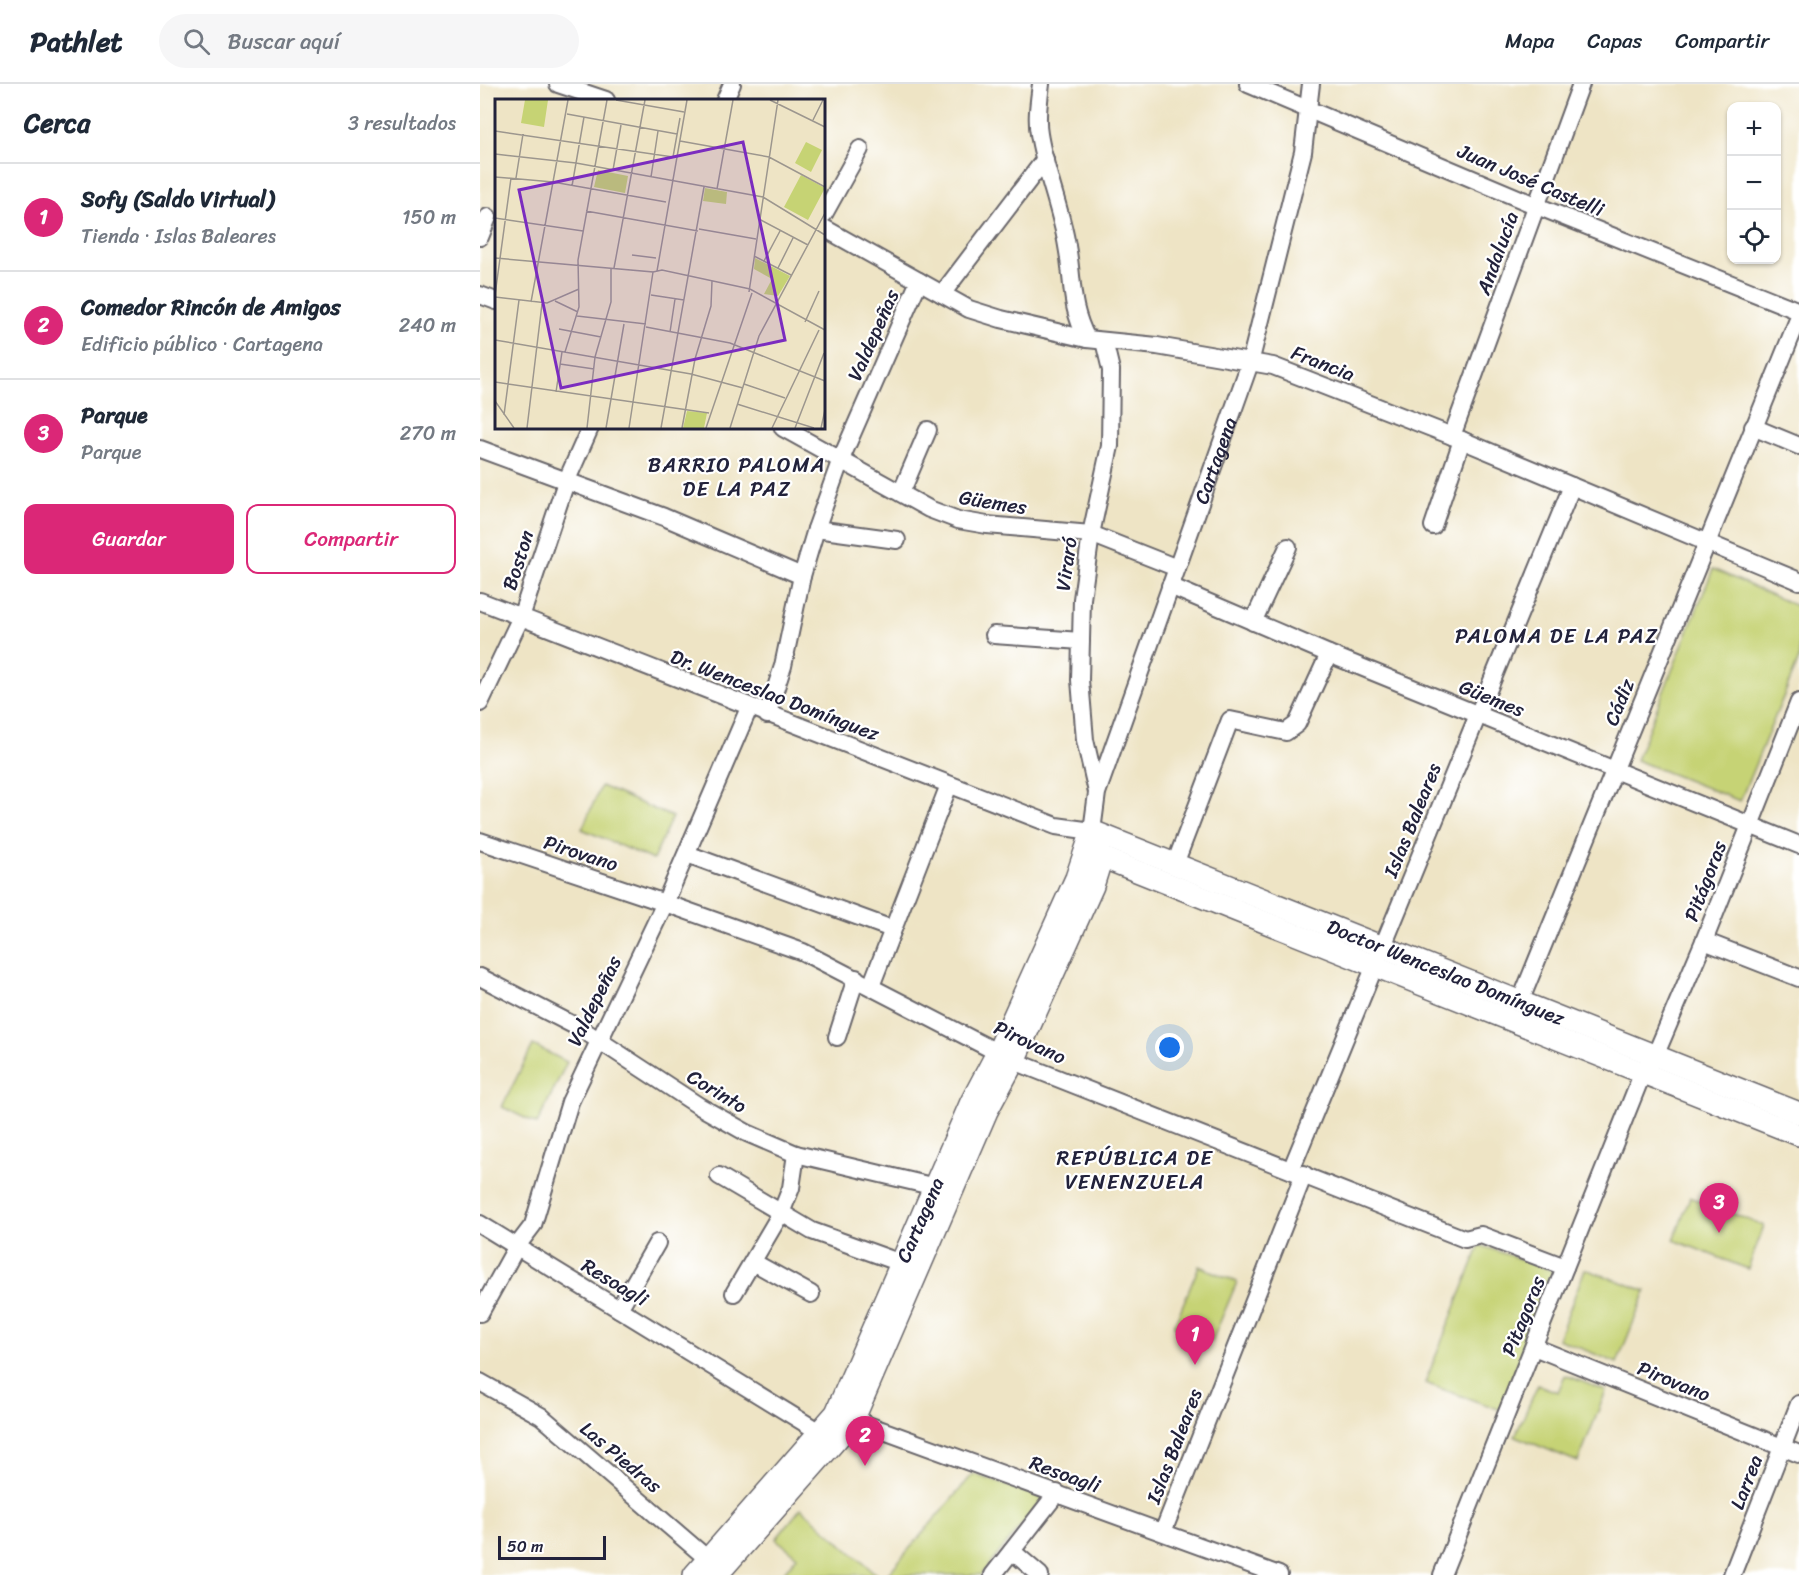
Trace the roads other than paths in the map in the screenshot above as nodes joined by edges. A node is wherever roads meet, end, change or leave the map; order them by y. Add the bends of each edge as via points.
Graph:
1 (558, 84) edge
2 (732, 84) edge
3 (1041, 84) edge
4 (1248, 84) edge
5 (1311, 84) edge
6 (1581, 84) edge
7 (603, 99) edge
8 (725, 99) edge
9 (1310, 109) junction
10 (860, 149) dead end
11 (1045, 159) junction
12 (1537, 206) junction
13 (825, 212) edge
14 (488, 217) dead end
15 (825, 229) edge
16 (480, 237) edge
17 (919, 280) junction
18 (942, 294) junction
19 (480, 295) edge
20 (495, 301) edge
21 (1799, 311) edge
22 (1799, 317) edge
23 (1087, 339) junction
24 (1104, 341) junction
25 (1250, 363) junction
26 (1753, 427) junction
27 (590, 429) edge
28 (785, 429) edge
29 (928, 430) dead end
30 (1457, 438) junction
31 (1799, 446) edge
32 (480, 449) edge
33 (842, 459) junction
34 (566, 482) junction
35 (1572, 486) junction
36 (901, 493) junction
37 (1433, 526) dead end
38 (816, 529) junction
39 (1091, 534) junction
40 (897, 540) dead end
41 (1707, 541) junction
42 (1288, 547) dead end
43 (1177, 568) junction
44 (802, 576) junction
45 (1799, 581) edge
46 (1170, 586) junction
47 (480, 601) edge
48 (521, 617) junction
49 (1253, 622) junction
50 (994, 635) dead end
51 (1081, 641) junction
52 (1329, 654) junction
53 (480, 703) edge
54 (749, 708) junction
55 (1798, 709) edge
56 (767, 715) junction
57 (1479, 716) junction
58 (1614, 770) junction
59 (949, 785) junction
60 (1097, 793) junction
61 (1749, 824) junction
62 (480, 842) edge
63 (1799, 845) edge
64 (1093, 846) junction
65 (687, 854) junction
66 (1175, 864) junction
67 (666, 903) junction
68 (892, 929) junction
69 (1704, 941) junction
70 (1379, 956) junction
71 (480, 977) edge
72 (1799, 978) edge
73 (863, 982) junction
74 (1520, 1002) junction
75 (837, 1037) dead end
76 (598, 1040) junction
77 (1006, 1056) junction
78 (1649, 1064) junction
79 (1798, 1111) edge
80 (1799, 1135) edge
81 (796, 1154) junction
82 (1297, 1172) junction
83 (719, 1176) dead end
84 (944, 1189) junction
85 (781, 1213) junction
86 (480, 1224) edge
87 (657, 1244) dead end
88 (517, 1246) junction
89 (753, 1262) junction
90 (901, 1263) junction
91 (1565, 1267) junction
92 (734, 1293) dead end
93 (811, 1294) dead end
94 (619, 1309) junction
95 (480, 1312) edge
96 (1534, 1347) junction
97 (480, 1382) edge
98 (1799, 1404) edge
99 (845, 1417) junction
100 (820, 1433) junction
101 (1782, 1447) junction
102 (1799, 1454) edge
103 (1057, 1493) junction
104 (1163, 1532) junction
105 (1012, 1551) junction
106 (718, 1570) edge
107 (694, 1575) edge
108 (993, 1575) edge
109 (1040, 1575) edge
110 (1279, 1575) edge
111 (1442, 1575) edge
112 (1732, 1575) edge

1 - 7 street
2 - 8 street
3 - 11 street via 1037,109
4 - 9 street, Juan José Castelli
5 - 9 street, Cartagena
6 - 12 street, Andalucía
9 - 12 street, Juan José Castelli
9 - 25 street, Cartagena via 1303,152
10 - 13 street
11 - 18 street
11 - 23 street via 1068,248 1076,318
12 - 21 street, Juan José Castelli
12 - 30 street, Andalucía
14 - 16 street
15 - 17 street, Francia
17 - 18 street, Francia
17 - 33 street, Valdepeñas
18 - 23 street, Francia via 969,309 1001,319
19 - 20 street
22 - 26 street, Cádiz
23 - 24 street, Francia
24 - 25 street, Francia via 1156,345
24 - 39 street, Viraró via 1111,370 1110,446
25 - 30 street, Francia via 1273,366
25 - 43 street, Cartagena
26 - 31 street
26 - 41 street, Cádiz
27 - 34 street, Boston
28 - 33 street, Güemes
29 - 36 street
30 - 35 street, Francia
30 - 37 street, Andalucía
32 - 34 street
33 - 36 street, Güemes
33 - 38 street, Valdepeñas
34 - 44 street via 664,517
34 - 48 street, Boston
35 - 41 street, Francia
35 - 57 street, Islas Baleares
36 - 39 street, Güemes via 958,520
38 - 40 street
38 - 44 street, Valdepeñas
39 - 43 street, Güemes
39 - 51 street, Viraró
41 - 45 street, Francia
41 - 58 street, Cádiz
42 - 49 street
43 - 46 street, Cartagena
44 - 56 street, Valdepeñas via 791,636
46 - 49 street, Güemes
46 - 60 street, Cartagena
47 - 48 street, Dr. Wenceslao Domínguez
48 - 53 street, Boston
48 - 54 street, Dr. Wenceslao Domínguez
49 - 52 street, Güemes
50 - 51 street
51 - 60 street, Viraró via 1085,740
52 - 57 street, Güemes
52 - 66 street via 1297,724 1287,732 1230,720
54 - 56 street, Dr. Wenceslao Domínguez
54 - 65 street, Valdepeñas
55 - 61 street, Pitágoras
56 - 59 street, Dr. Wenceslao Domínguez
57 - 58 street, Güemes
57 - 70 street, Islas Baleares
58 - 61 street, Güemes
58 - 74 street, Cádiz
59 - 64 street, Dr. Wenceslao Domínguez via 1056,826
59 - 68 street
60 - 64 street, Cartagena
61 - 63 street, Güemes
61 - 69 street, Pitágoras
62 - 67 street, Pirovano
64 - 66 main road, Doctor Wenceslao Domínguez
64 - 70 main road, Doctor Wenceslao Domínguez
64 - 77 main road, Cartagena
65 - 67 street, Valdepeñas
65 - 68 street
66 - 70 main road, Doctor Wenceslao Domínguez
67 - 73 street, Pirovano via 803,952
67 - 76 street, Valdepeñas
68 - 73 street
69 - 72 street
69 - 78 street, Pitágoras
70 - 74 main road, Doctor Wenceslao Domínguez
70 - 78 main road, Doctor Wenceslao Domínguez
70 - 82 street, Islas Baleares
71 - 76 street, Corinto
73 - 75 street
73 - 77 street, Pirovano
74 - 78 main road, Doctor Wenceslao Domínguez
76 - 81 street, Corinto via 699,1106
76 - 88 street, Valdepeñas via 570,1102 540,1206
77 - 82 street, Pirovano
77 - 84 main road, Cartagena via 971,1102
78 - 79 main road, Doctor Wenceslao Domínguez
78 - 80 main road, Doctor Wenceslao Domínguez
78 - 91 street, Pitagoras
81 - 84 street, Corinto
81 - 85 street via 791,1188
82 - 91 street, Pirovano via 1465,1239 1481,1235
82 - 104 street, Islas Baleares
83 - 85 street
84 - 90 main road, Cartagena
84 - 99 main road, Cartagena
85 - 89 street
85 - 90 street via 813,1231
86 - 88 street, Resoagli
87 - 94 street
88 - 94 street, Resoagli
88 - 95 street, Valdepeñas
89 - 92 street
89 - 93 street
90 - 99 main road, Cartagena
91 - 96 street, Pitagoras
94 - 100 street, Resoagli
96 - 101 street, Pirovano
96 - 111 street, Pitagoras
97 - 106 street, Las Piedras via 541,1416
98 - 101 street, Larrea
99 - 100 main road, Cartagena
99 - 103 street, Resoagli
99 - 106 main road, Cartagena
100 - 106 main road, Cartagena
101 - 102 street, Pirovano
101 - 112 street, Larrea
103 - 104 street, Resoagli
103 - 105 street
104 - 110 street, Resoagli
105 - 108 street
105 - 109 street
106 - 107 main road, Cartagena

